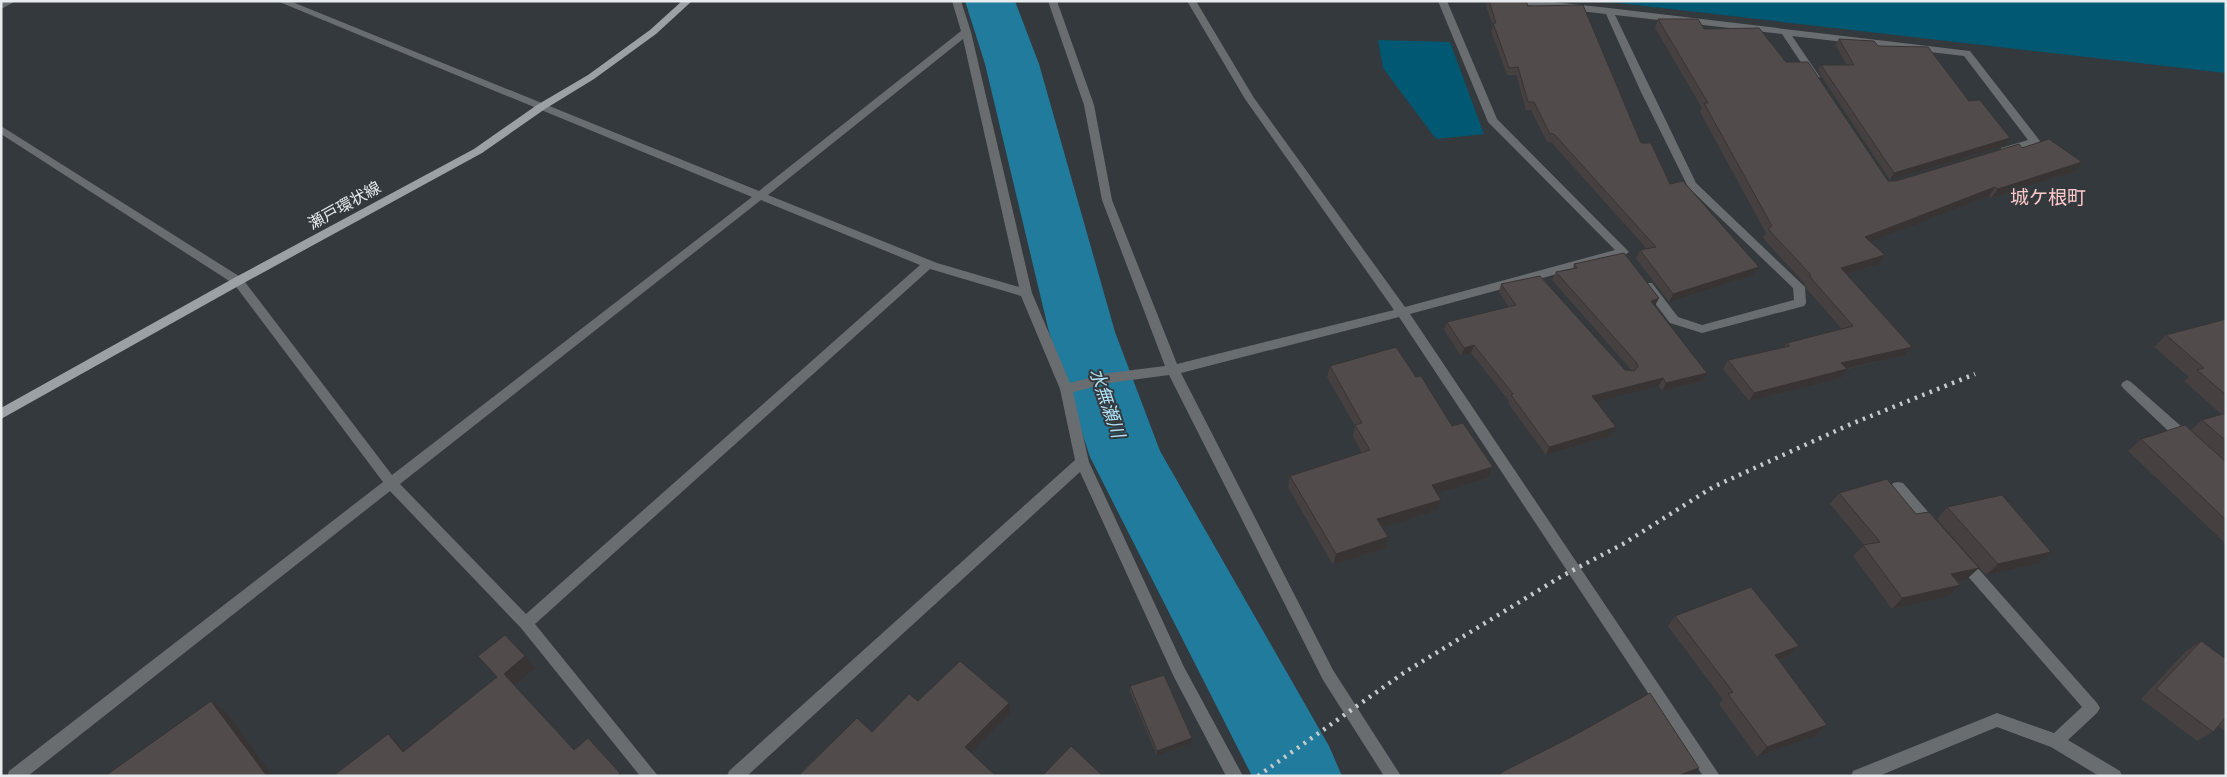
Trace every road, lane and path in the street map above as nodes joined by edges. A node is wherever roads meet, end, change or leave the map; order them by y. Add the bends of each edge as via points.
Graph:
1 (12, 1) edge
2 (280, 1) edge
3 (688, 1) edge
4 (956, 1) edge
5 (1052, 1) edge
6 (1191, 1) edge
7 (1442, 1) edge
8 (1518, 1) edge
9 (1, 6) edge
10 (1609, 11) junction
11 (966, 32) junction
12 (1786, 33) junction
13 (1823, 89) edge
14 (541, 107) junction
15 (1, 129) edge
16 (1998, 152) edge
17 (761, 195) junction
18 (928, 264) junction
19 (1640, 275) edge
20 (238, 281) junction
21 (1026, 293) junction
22 (1402, 312) junction
23 (1173, 370) junction
24 (2127, 385) dead end
25 (1066, 389) junction
26 (1, 414) edge
27 (2198, 449) edge
28 (1082, 462) junction
29 (391, 483) junction
30 (1898, 486) dead end
31 (1943, 538) edge
32 (1956, 553) edge
33 (526, 622) junction
34 (2056, 742) junction
35 (14, 776) edge
36 (650, 776) edge
37 (735, 776) edge
38 (1234, 776) edge
39 (1393, 776) edge
40 (1712, 776) edge
41 (1859, 776) edge
42 (2114, 776) edge

1 - 9 street
2 - 14 street
3 - 14 main road, 瀬戸環状線 via 591,77
4 - 11 street
5 - 23 street via 1088,105 1107,200
6 - 22 street via 1250,99
7 - 22 street via 1492,120 1626,256
8 - 10 street
10 - 12 street
10 - 19 street via 1692,185 1799,287 1800,303 1702,329 1674,320
11 - 17 street
11 - 21 street
12 - 13 street
12 - 16 street via 1967,53 2035,140
14 - 17 street
14 - 20 main road, 瀬戸環状線 via 478,151
15 - 20 street
17 - 18 street
17 - 29 street
18 - 21 street
18 - 33 street
20 - 26 main road, 瀬戸環状線
20 - 29 street
21 - 25 street
22 - 23 street
22 - 40 street
23 - 25 street via 1109,378
23 - 39 street via 1328,675
24 - 27 street
25 - 28 street
28 - 37 street
28 - 38 street via 1179,672
29 - 33 street
29 - 35 street
30 - 31 street
32 - 34 street via 2092,708
33 - 36 street
34 - 41 street via 1997,720
34 - 42 street

